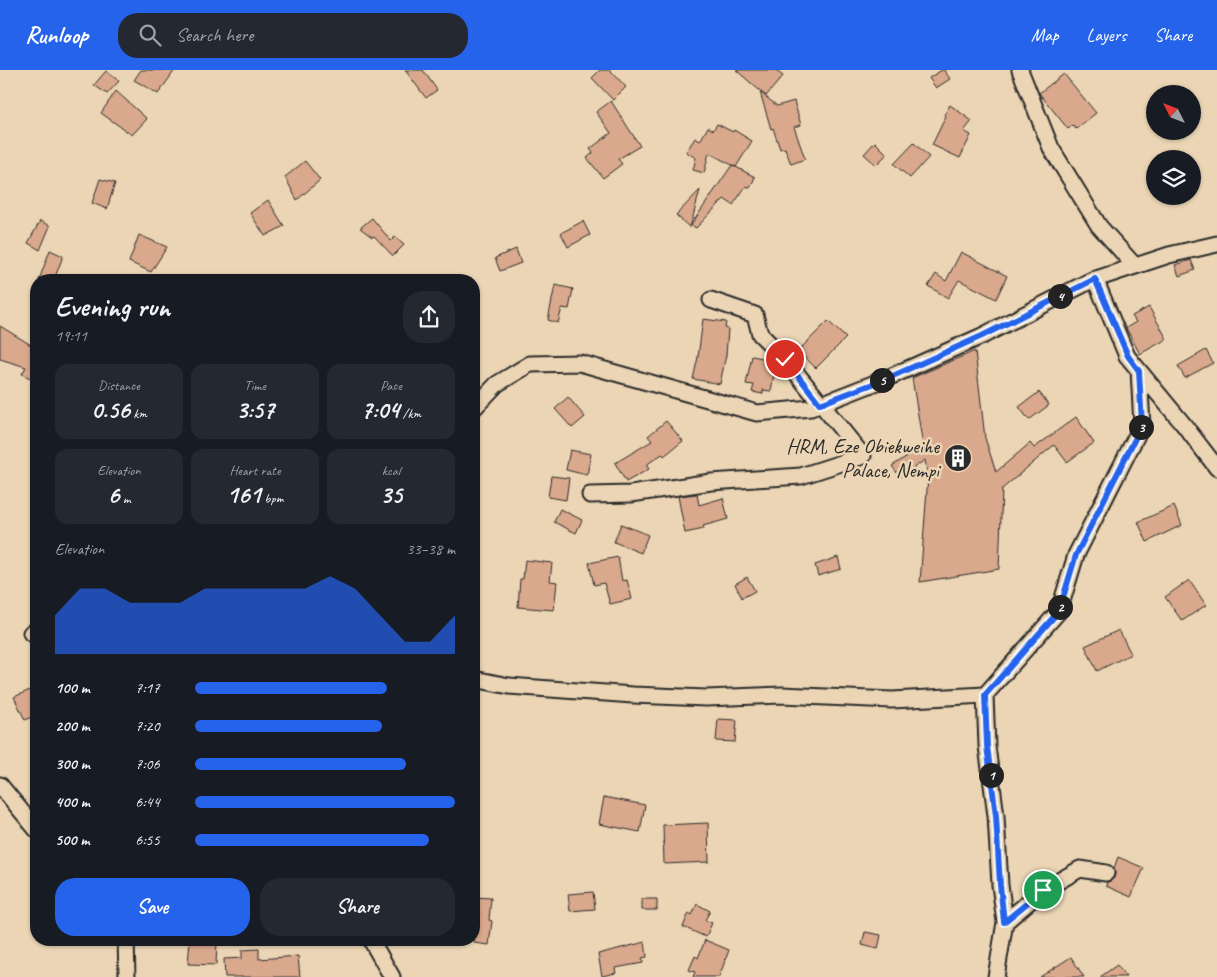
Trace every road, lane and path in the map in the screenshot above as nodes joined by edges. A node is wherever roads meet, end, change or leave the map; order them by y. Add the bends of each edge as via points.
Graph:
1 (1020, 70) edge
2 (1217, 244) edge
3 (1135, 266) junction
4 (1095, 279) junction
5 (711, 300) dead end
6 (1139, 371) junction
7 (480, 402) edge
8 (820, 404) junction
9 (1217, 468) edge
10 (590, 495) dead end
11 (480, 680) edge
12 (985, 695) junction
13 (0, 784) edge
14 (30, 822) edge
15 (1106, 873) dead end
16 (1004, 922) junction
17 (126, 946) edge
18 (374, 946) edge
19 (127, 977) edge
20 (392, 977) edge
21 (996, 977) edge

1 - 3 street via 1051,148 1099,226
2 - 3 street
3 - 4 street
4 - 6 street via 1128,356
4 - 8 street via 982,336
5 - 8 street via 754,315 760,334 785,359
6 - 9 street
6 - 12 street via 1142,425 1076,555 1059,611
7 - 8 street via 497,384 530,364 580,363 757,413 811,408
8 - 10 street via 863,456 801,476 711,482 630,494
11 - 12 street via 509,686 706,698 782,695 892,700
12 - 16 street
13 - 14 street
15 - 16 street via 1080,869 1043,890
16 - 21 street
17 - 19 street
18 - 20 street

